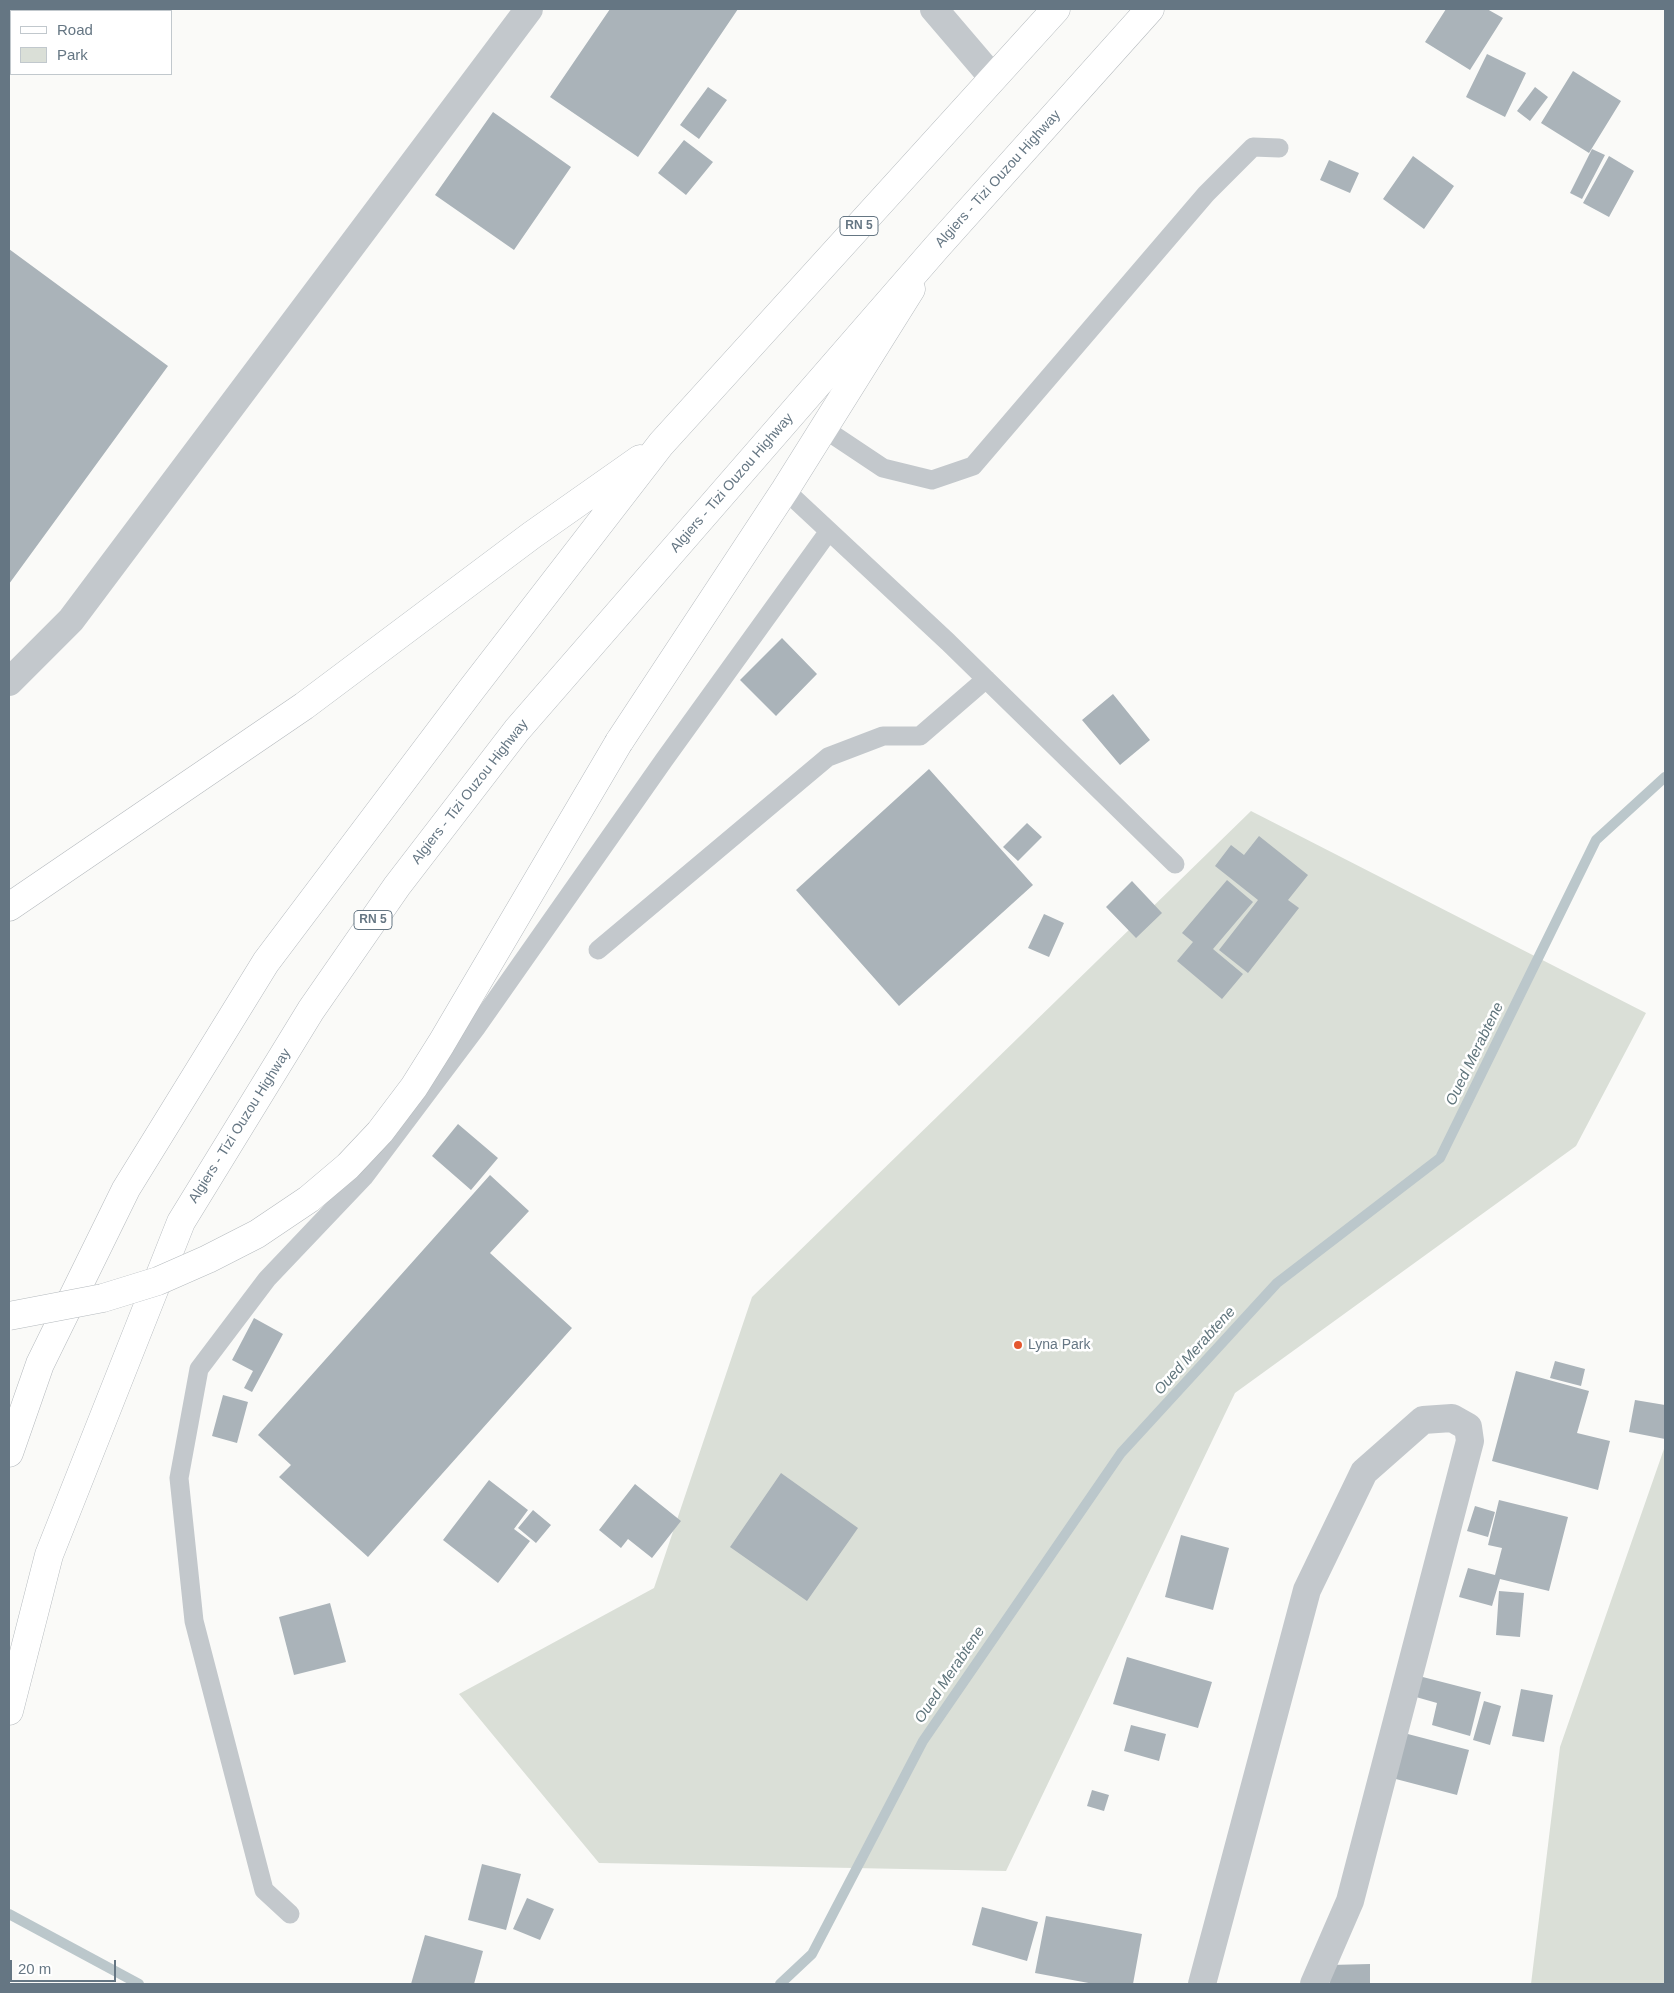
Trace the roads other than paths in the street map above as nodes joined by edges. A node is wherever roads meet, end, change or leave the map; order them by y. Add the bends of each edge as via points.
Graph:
1 (529, 9) edge
2 (934, 9) edge
3 (1056, 9) edge
4 (1150, 9) edge
5 (993, 78) junction
6 (1279, 148) dead end
7 (936, 248) junction
8 (824, 428) junction
9 (662, 444) junction
10 (785, 490) junction
11 (829, 531) junction
12 (986, 679) junction
13 (9, 682) edge
14 (1175, 864) dead end
15 (9, 907) edge
16 (598, 950) dead end
17 (9, 1316) edge
18 (9, 1453) edge
19 (9, 1711) edge
20 (290, 1914) dead end
21 (1202, 1984) edge
22 (1314, 1984) edge

1 - 13 street via 71,620
2 - 5 street
3 - 5 main road, RN 5
4 - 7 main road, Algiers - Tizi Ouzou Highway / RN 5
5 - 9 main road, RN 5
6 - 8 lane via 1253,147 1206,194 973,466 932,480 883,468
7 - 8 main road
7 - 19 main road, Algiers - Tizi Ouzou Highway / RN 5 via 517,730 397,886 311,1010 181,1222 49,1554
8 - 10 main road
9 - 15 main road via 532,534 304,706
9 - 18 main road, RN 5 via 266,962 126,1189 40,1364
10 - 11 lane
10 - 17 main road, bridge via 619,742 441,1044 380,1132 348,1166 308,1199 257,1234 208,1259 158,1281 103,1298
11 - 12 lane
11 - 20 lane via 476,1028 364,1178 266,1279 198,1369 179,1478 194,1621 264,1890
12 - 14 lane
12 - 16 lane via 920,736 883,736 828,757
21 - 22 street via 1307,1590 1364,1472 1423,1420 1452,1418 1468,1427 1470,1441 1350,1901

